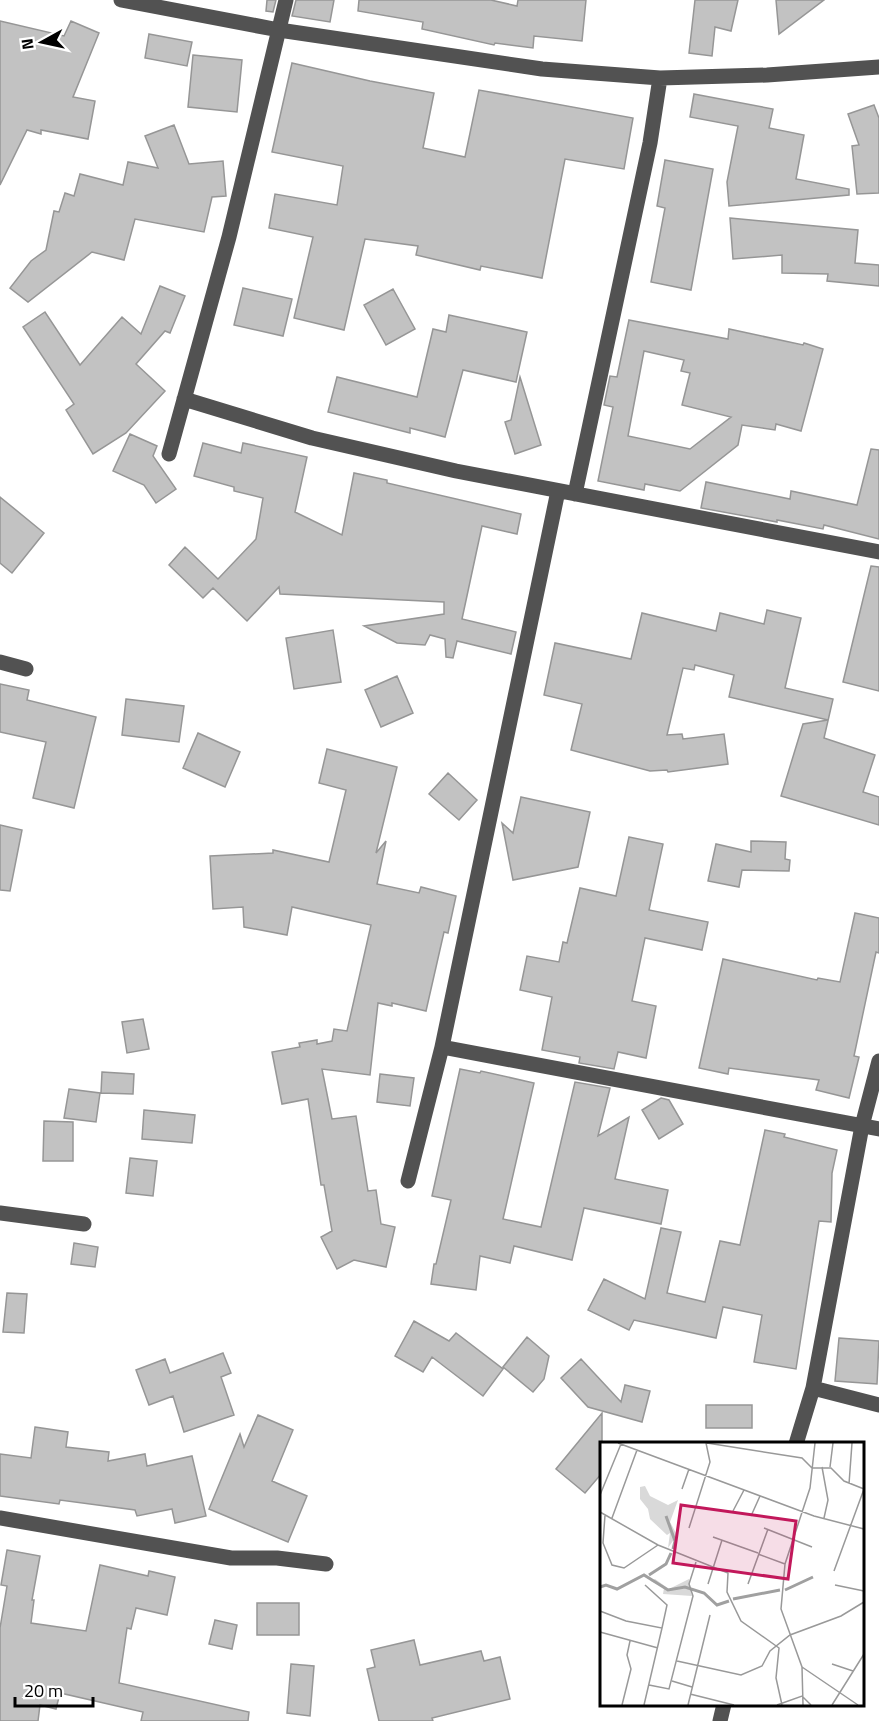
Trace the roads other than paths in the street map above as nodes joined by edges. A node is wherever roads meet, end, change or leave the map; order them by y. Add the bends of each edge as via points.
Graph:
1 (121, 0) edge
2 (286, 0) edge
3 (279, 30) junction
4 (879, 67) edge
5 (660, 78) junction
6 (184, 399) junction
7 (169, 454) dead end
8 (558, 491) junction
9 (575, 494) junction
10 (879, 552) edge
11 (0, 662) edge
12 (26, 669) dead end
13 (442, 1047) junction
14 (879, 1062) edge
15 (862, 1126) junction
16 (879, 1129) edge
17 (408, 1181) dead end
18 (0, 1213) edge
19 (84, 1224) dead end
20 (813, 1389) junction
21 (879, 1405) edge
22 (796, 1442) edge
23 (0, 1518) edge
24 (326, 1564) dead end
25 (724, 1706) edge
26 (720, 1721) edge

1 - 3 street
2 - 3 street
3 - 5 street via 542,69
3 - 6 street via 229,237
4 - 5 street
5 - 9 street via 650,143
6 - 7 street
6 - 8 street via 312,438
8 - 9 street
8 - 13 street
9 - 10 street
11 - 12 street
13 - 15 street
13 - 17 street
14 - 15 street
15 - 16 street
15 - 20 street
18 - 19 street
20 - 21 street
20 - 22 street
23 - 24 street via 231,1558
25 - 26 street

